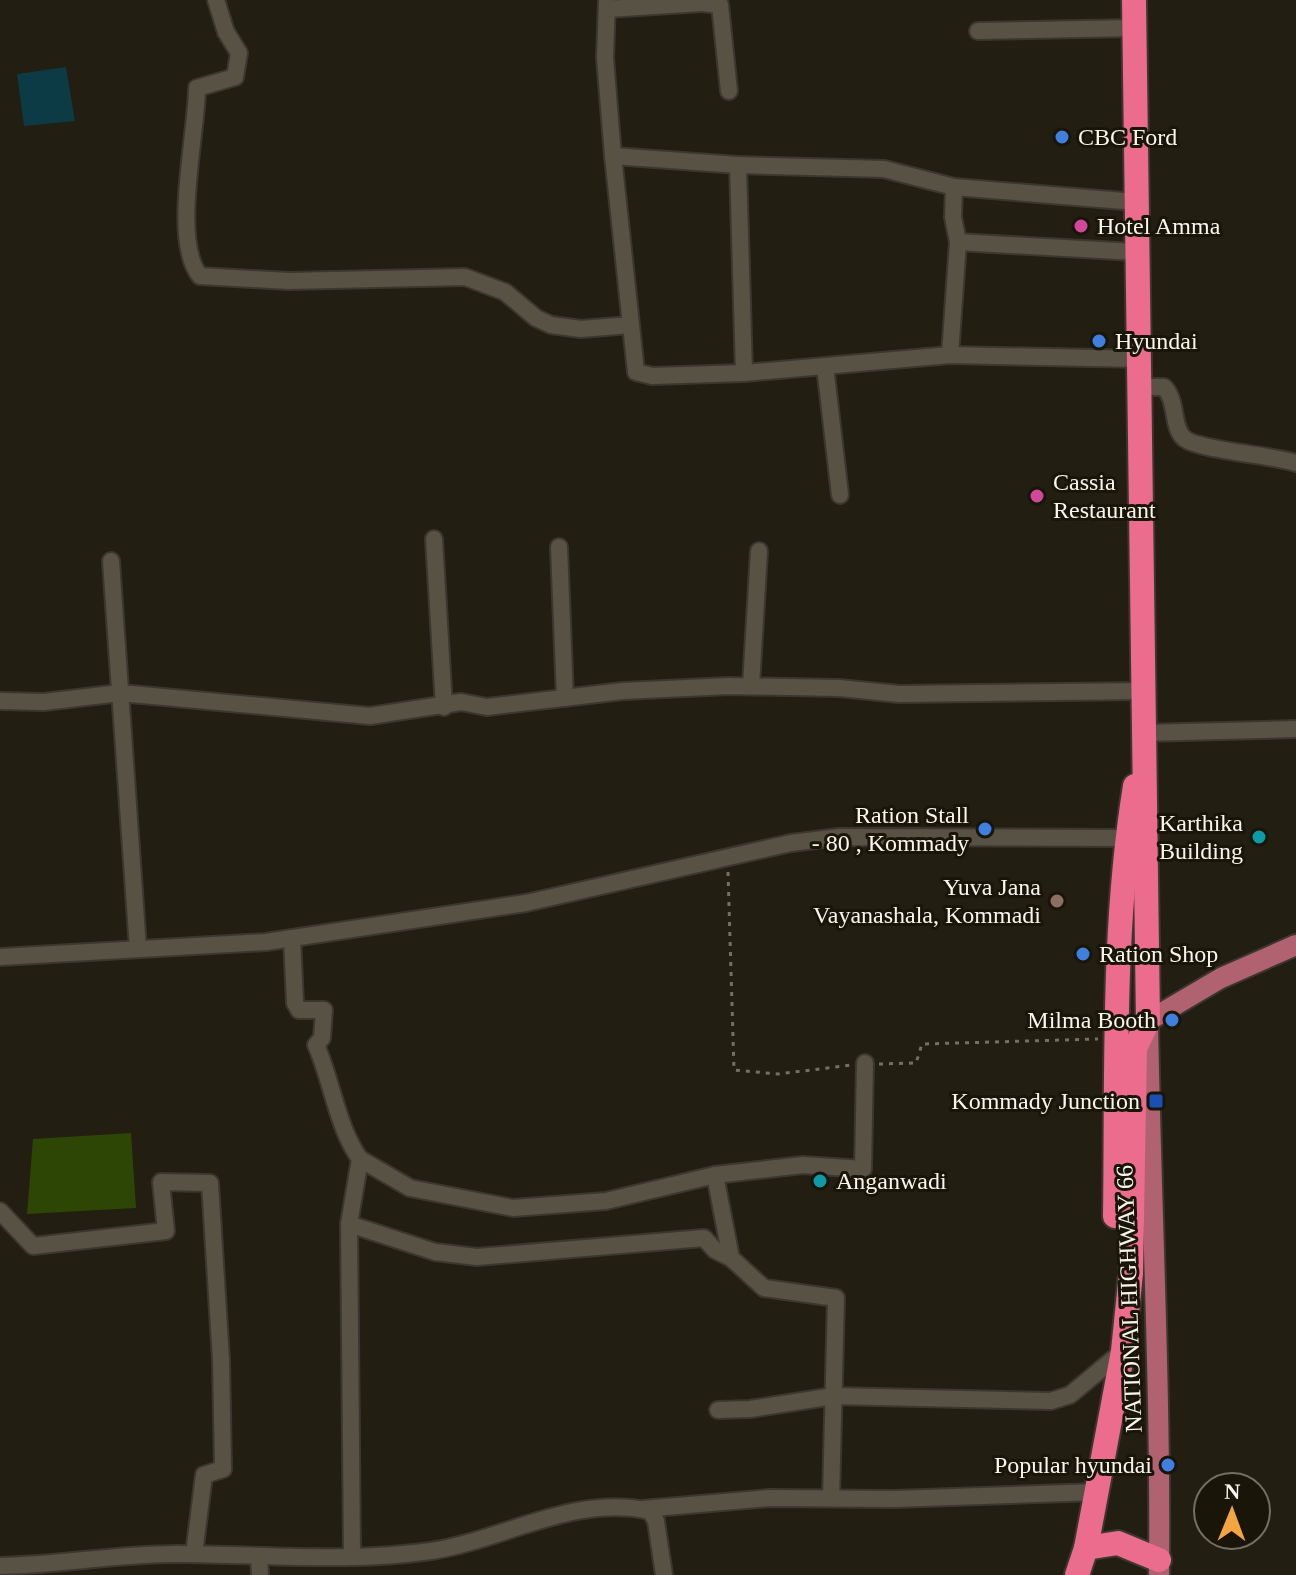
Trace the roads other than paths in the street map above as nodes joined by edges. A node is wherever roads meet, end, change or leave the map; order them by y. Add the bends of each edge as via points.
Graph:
1 (216, 0) edge
2 (1134, 0) edge
3 (702, 2) edge
4 (607, 4) edge
5 (1135, 28) junction
6 (978, 31) dead end
7 (729, 91) dead end
8 (613, 156) junction
9 (738, 165) junction
10 (954, 187) junction
11 (1136, 202) junction
12 (958, 242) junction
13 (1135, 252) junction
14 (630, 325) junction
15 (950, 355) junction
16 (1142, 359) junction
17 (825, 366) junction
18 (744, 373) junction
19 (1140, 387) junction
20 (1296, 463) edge
21 (840, 495) dead end
22 (434, 539) dead end
23 (559, 547) dead end
24 (759, 551) dead end
25 (111, 561) dead end
26 (751, 686) junction
27 (1144, 691) junction
28 (120, 693) junction
29 (565, 698) junction
30 (0, 701) edge
31 (444, 707) junction
32 (1296, 729) edge
33 (1144, 733) junction
34 (1127, 838) junction
35 (292, 938) junction
36 (1296, 945) edge
37 (138, 949) junction
38 (0, 957) edge
39 (1148, 1021) junction
40 (1118, 1030) junction
41 (865, 1063) road end
42 (360, 1159) junction
43 (715, 1175) junction
44 (0, 1211) edge
45 (349, 1224) junction
46 (731, 1258) junction
47 (1124, 1341) junction
48 (834, 1396) junction
49 (718, 1410) dead end
50 (1097, 1492) junction
51 (831, 1498) junction
52 (641, 1509) junction
53 (1086, 1548) junction
54 (194, 1554) junction
55 (352, 1555) junction
56 (0, 1566) edge
57 (259, 1567) edge
58 (1159, 1567) edge
59 (664, 1575) edge
60 (1077, 1575) edge

1 - 14 street via 239,53 235,77 197,88 187,198 191,255 200,276 289,281 465,277 505,292 551,325
2 - 5 highway
3 - 4 street
3 - 7 street via 720,5
4 - 8 street via 605,58
5 - 6 street
5 - 11 highway
8 - 9 street
8 - 14 street
9 - 10 street via 884,169
9 - 18 street
10 - 11 street
10 - 12 street
11 - 13 highway
12 - 13 street
12 - 15 street
13 - 16 highway
14 - 18 street via 638,374
15 - 16 street
15 - 17 street
16 - 19 highway
17 - 18 street
17 - 21 street
19 - 20 street via 1164,387 1170,393 1179,432 1192,442
19 - 27 highway
22 - 31 street
23 - 29 street
24 - 26 street
25 - 28 street
26 - 27 street via 899,694
26 - 29 street
27 - 33 highway
28 - 30 street
28 - 31 street via 346,716
28 - 37 street
29 - 31 street
32 - 33 street
33 - 34 highway
33 - 39 highway
34 - 35 street via 839,837 526,903
34 - 40 highway
35 - 37 street
35 - 42 street via 295,1003 299,1010 324,1010 322,1038 316,1045 348,1143
36 - 39 main road via 1221,978
37 - 38 street
39 - 40 highway
39 - 47 highway via 1135,1048 1131,1273
39 - 58 main road, NATIONAL HIGHWAY 66 via 1160,1385
40 - 47 highway via 1115,1236
41 - 43 street via 863,1169 803,1165
42 - 43 street via 410,1188 513,1208 606,1201
42 - 45 street
43 - 46 street
44 - 54 street via 33,1246 166,1231 161,1182 210,1183 223,1469 204,1475
45 - 46 street via 435,1252 477,1257 684,1237 704,1238
45 - 55 street
46 - 48 street via 764,1288 836,1298
47 - 48 street via 1070,1395 1051,1401
47 - 50 highway
48 - 49 street
48 - 51 street
50 - 51 street
50 - 53 highway
51 - 52 street
52 - 55 street via 536,1519 434,1550
52 - 59 street via 650,1511 656,1521
53 - 58 highway via 1118,1543
53 - 60 highway
54 - 56 street
54 - 57 street
55 - 57 street

